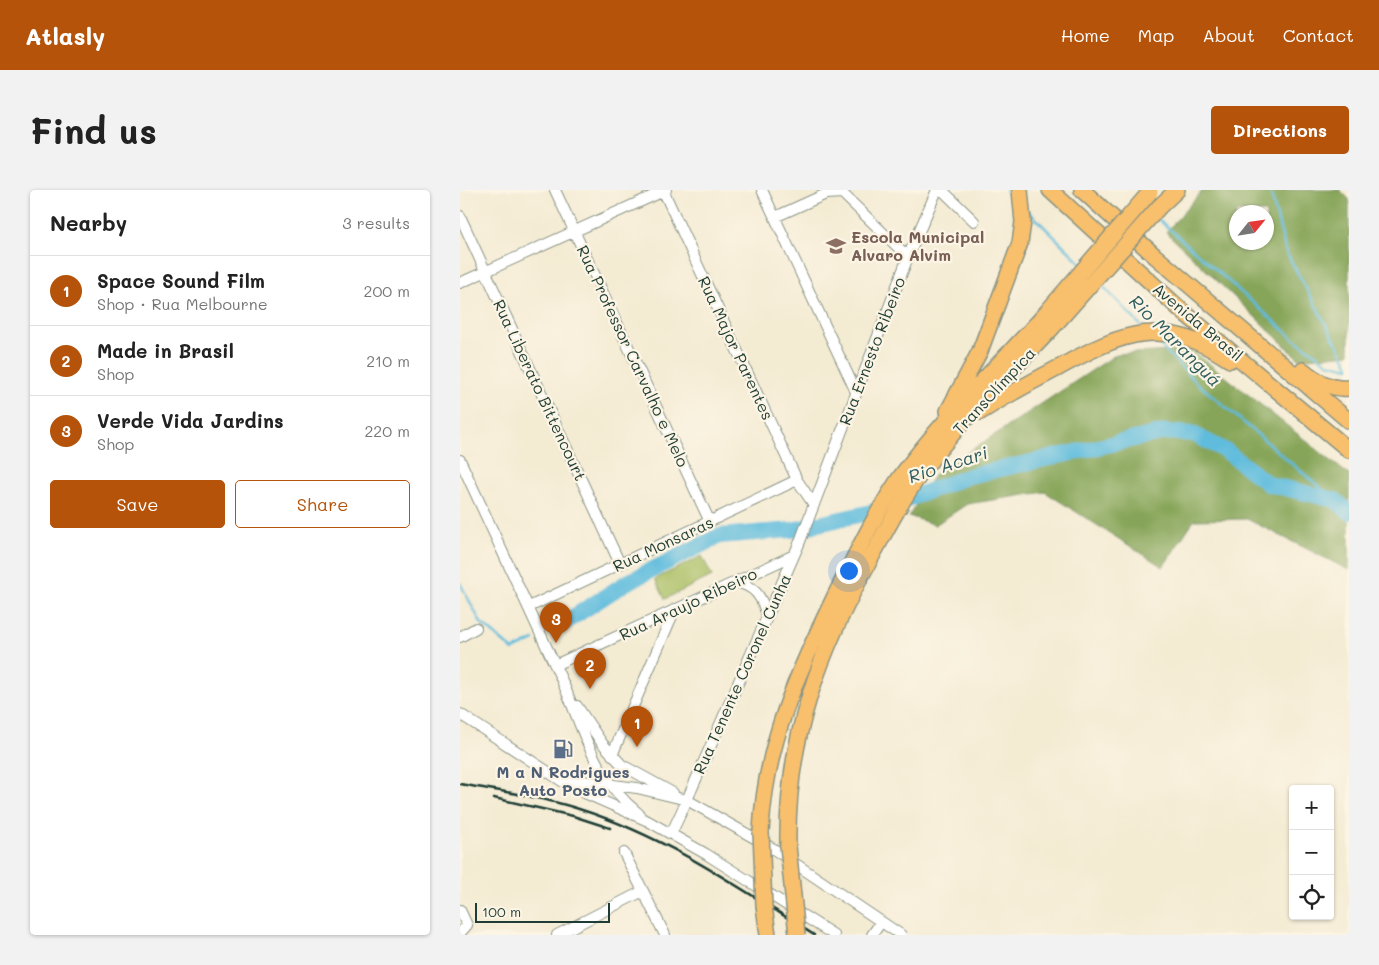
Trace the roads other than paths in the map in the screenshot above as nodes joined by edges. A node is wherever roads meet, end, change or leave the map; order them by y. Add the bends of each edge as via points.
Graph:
1 (556, 190) edge
2 (664, 190) edge
3 (762, 190) edge
4 (937, 190) edge
5 (942, 190) edge
6 (1020, 190) edge
7 (1050, 190) edge
8 (1082, 190) edge
9 (1177, 190) edge
10 (1151, 191) edge
11 (460, 216) edge
12 (775, 217) junction
13 (974, 221) dead end
14 (574, 231) junction
15 (1155, 256) junction
16 (908, 257) junction
17 (486, 272) junction
18 (460, 283) edge
19 (1270, 383) junction
20 (1349, 388) edge
21 (856, 392) junction
22 (1349, 421) edge
23 (963, 422) junction
24 (1349, 450) edge
25 (918, 456) junction
26 (460, 460) edge
27 (797, 480) junction
28 (812, 509) junction
29 (710, 522) junction
30 (794, 555) junction
31 (620, 564) junction
32 (734, 582) junction
33 (529, 607) junction
34 (675, 609) junction
35 (767, 616) junction
36 (476, 628) dead end
37 (460, 637) edge
38 (555, 665) junction
39 (567, 691) junction
40 (460, 714) edge
41 (612, 755) junction
42 (548, 772) junction
43 (610, 786) junction
44 (688, 800) junction
45 (648, 821) junction
46 (671, 834) junction
47 (624, 853) dead end
48 (643, 891) junction
49 (460, 910) edge
50 (881, 922) junction
51 (460, 933) edge
52 (557, 935) edge
53 (665, 935) edge
54 (768, 935) edge
55 (797, 935) edge
56 (834, 935) edge
57 (872, 935) edge
58 (901, 935) edge

1 - 14 street, Rua Professor Carvalho e Melo
2 - 14 street
2 - 27 street, Rua Major Parentes
3 - 12 street
4 - 16 street, Rua Ernesto Ribeiro
5 - 13 street
6 - 25 highway via 1023,222 1020,242 980,351 966,381
7 - 19 highway, Avenida Brasil via 1182,310
8 - 15 highway, Avenida Brasil
9 - 23 highway, TransOlímpica, bridge
10 - 25 highway, TransOlímpica, bridge
11 - 17 street, Rua Liberato Bittencourt
12 - 16 street via 826,194 842,192
12 - 21 street
14 - 17 street
14 - 29 street, Rua Professor Carvalho e Melo
15 - 20 highway via 1170,261 1314,379 1329,386
15 - 22 highway, Avenida Brasil
16 - 21 street, Rua Ernesto Ribeiro
17 - 18 street
17 - 31 street, Rua Liberato Bittencourt
19 - 23 highway via 1210,348 1172,334 1147,333 1119,338 1082,355
19 - 24 highway, Avenida Brasil
21 - 28 street, Rua Ernesto Ribeiro
23 - 55 highway, TransOlímpica, bridge via 905,497 818,668 805,710 790,784 788,846
25 - 54 highway, TransOlímpica, bridge via 862,540 803,664 784,712 765,779 761,832
26 - 33 street
27 - 28 street, Rua Major Parentes
27 - 29 street, Rua Monsaras
28 - 30 street, Rua Tenente Coronel Cunha
29 - 31 street, Rua Monsaras
30 - 32 street, Rua Araujo Ribeiro
30 - 35 street, Rua Tenente Coronel Cunha
31 - 33 street, Rua Monsaras
32 - 34 street, Rua Araujo Ribeiro
32 - 35 street via 748,585 757,592
33 - 38 street
34 - 38 street, Rua Araujo Ribeiro
34 - 41 street
35 - 44 street, Rua Tenente Coronel Cunha
36 - 37 street
38 - 39 street
39 - 41 street
39 - 43 street via 588,745
40 - 42 street
41 - 44 street via 631,771
42 - 43 street
42 - 45 street via 571,787
43 - 44 street via 637,788
43 - 45 street
44 - 46 street, Rua Tenente Coronel Cunha
44 - 50 street via 772,848
45 - 46 street
46 - 56 street
47 - 48 street
48 - 52 street
48 - 53 street
49 - 51 street via 467,926
50 - 57 street
50 - 58 street

